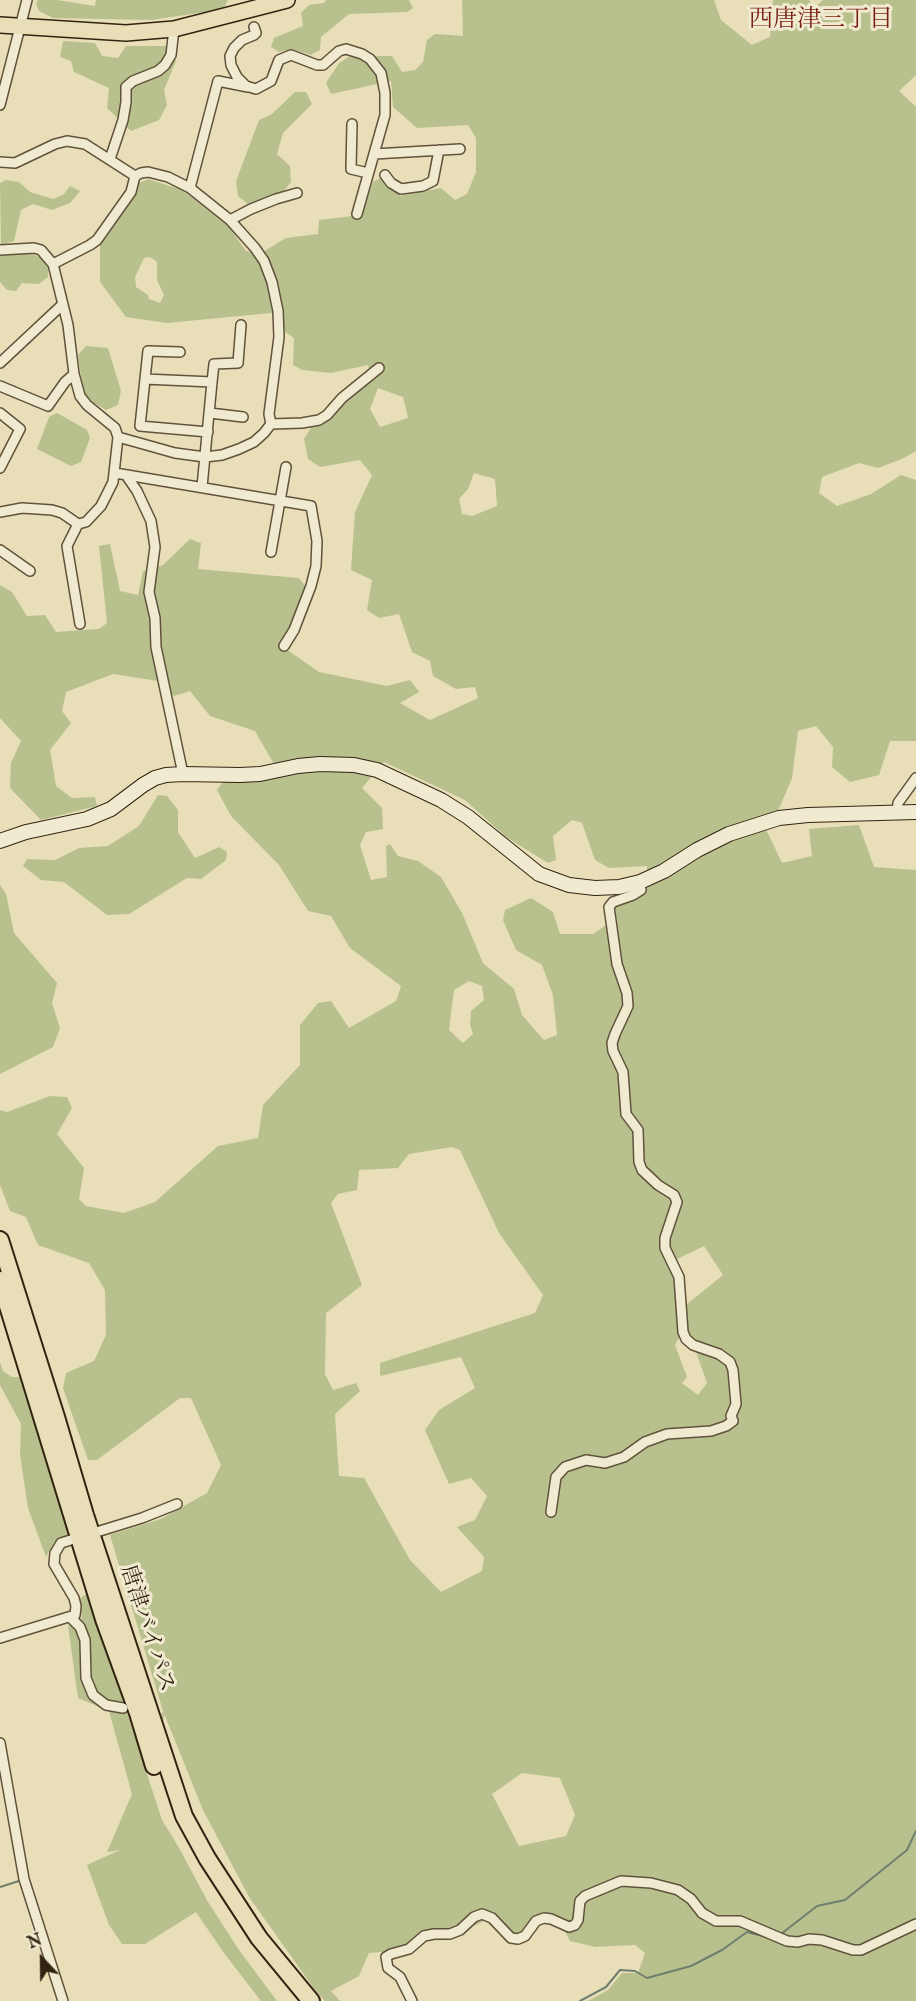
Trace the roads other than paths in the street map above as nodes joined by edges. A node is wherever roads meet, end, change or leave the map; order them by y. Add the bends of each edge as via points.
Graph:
1 (27, 0) edge
2 (287, 0) edge
3 (0, 25) edge
4 (20, 26) junction
5 (254, 27) dead end
6 (174, 29) junction
7 (256, 89) junction
8 (0, 105) edge
9 (352, 124) dead end
10 (460, 149) dead end
11 (439, 150) junction
12 (374, 154) junction
13 (110, 159) junction
14 (0, 162) edge
15 (368, 173) junction
16 (385, 175) dead end
17 (135, 176) junction
18 (190, 188) junction
19 (297, 194) dead end
20 (357, 214) dead end
21 (230, 220) junction
22 (0, 250) edge
23 (53, 264) junction
24 (63, 303) junction
25 (240, 325) dead end
26 (180, 352) dead end
27 (0, 363) edge
28 (379, 368) dead end
29 (74, 374) junction
30 (145, 379) junction
31 (212, 382) junction
32 (0, 386) edge
33 (0, 413) edge
34 (210, 413) junction
35 (243, 417) dead end
36 (271, 424) junction
37 (208, 432) junction
38 (118, 436) junction
39 (205, 457) junction
40 (286, 467) dead end
41 (0, 468) edge
42 (115, 472) junction
43 (126, 475) junction
44 (202, 487) junction
45 (280, 500) junction
46 (0, 512) edge
47 (78, 524) junction
48 (0, 550) edge
49 (271, 552) dead end
50 (30, 571) dead end
51 (80, 624) dead end
52 (284, 646) dead end
53 (183, 774) junction
54 (916, 777) edge
55 (916, 812) edge
56 (897, 813) junction
57 (0, 842) edge
58 (640, 882) junction
59 (0, 1240) edge
60 (0, 1280) edge
61 (177, 1504) dead end
62 (551, 1512) dead end
63 (86, 1535) junction
64 (71, 1618) junction
65 (0, 1638) edge
66 (123, 1708) dead end
67 (0, 1743) edge
68 (916, 1924) edge
69 (63, 2001) edge
70 (297, 2001) edge
71 (312, 2001) edge
72 (412, 2001) edge

1 - 4 street
2 - 6 main road
3 - 4 main road
4 - 6 main road via 126,33
4 - 8 street
5 - 7 street via 256,33 242,40 230,56 237,76 246,86
6 - 13 street via 171,54 165,65 126,87 123,120
7 - 12 street via 271,81 284,57 297,56 323,65 346,48 363,54 381,72 385,93 385,115
7 - 18 street via 218,81
9 - 15 street via 351,169
10 - 11 street
11 - 12 street
11 - 16 street via 433,181 423,186 401,189
12 - 15 street
13 - 14 street via 85,144 67,141 15,163
13 - 17 street
15 - 20 street
17 - 18 street via 148,172
17 - 23 street via 131,192 97,240
18 - 21 street
19 - 21 street
21 - 36 street via 264,261 276,301 279,337
22 - 23 street via 41,250
23 - 24 street
24 - 27 street
24 - 29 street
25 - 31 street via 238,363 214,364
26 - 30 street via 148,351
28 - 36 street via 319,420
29 - 32 street via 48,406
29 - 38 street via 80,396 115,428
30 - 31 street
30 - 37 street via 140,426
31 - 34 street
33 - 41 street via 20,429
34 - 35 street
34 - 37 street
36 - 39 street via 254,442 222,455
37 - 39 street
38 - 39 street via 175,453
38 - 42 street
39 - 44 street
40 - 45 street
42 - 43 street
42 - 47 street via 101,507 86,522
43 - 44 street
43 - 53 street via 151,521 155,548 149,592 156,647
44 - 45 street
45 - 49 street
45 - 52 street via 311,506 318,555 304,606
46 - 47 street via 22,508 52,510
47 - 51 street via 67,546
48 - 50 street
53 - 57 street via 155,778 111,809 87,819 26,832
53 - 58 street via 211,779 320,764 377,770 468,817 539,874 568,885 595,888
54 - 56 street via 898,803
55 - 56 street
56 - 58 street via 779,818 729,834
58 - 62 street via 641,890 609,907 628,1006 615,1034 613,1051 623,1072 626,1114 638,1130 642,1170 674,1195 677,1202 665,1248 679,1277 683,1332 693,1345 719,1353 729,1362 735,1404 732,1421 726,1426 667,1434 645,1442 624,1457 605,1463 586,1460 565,1467 556,1477
59 - 63 highway, 唐津バイパス
60 - 63 highway, 唐津バイパス
61 - 63 street
63 - 64 street via 61,1543 55,1552 54,1564 76,1606
63 - 70 highway, 唐津バイパス via 104,1619 176,1824 250,1943
63 - 71 highway, 唐津バイパス via 184,1816 259,1938
64 - 65 street
64 - 66 street via 80,1627 84,1640 86,1678 93,1695 106,1705
67 - 69 street via 24,1879
68 - 72 street via 861,1950 822,1940 798,1942 775,1937 740,1921 716,1921 678,1890 621,1881 585,1896 580,1901 578,1920 569,1927 544,1918 536,1921 525,1936 511,1938 492,1918 482,1914 459,1930 424,1936 409,1949 392,1954 387,1957 388,1968 400,1977

